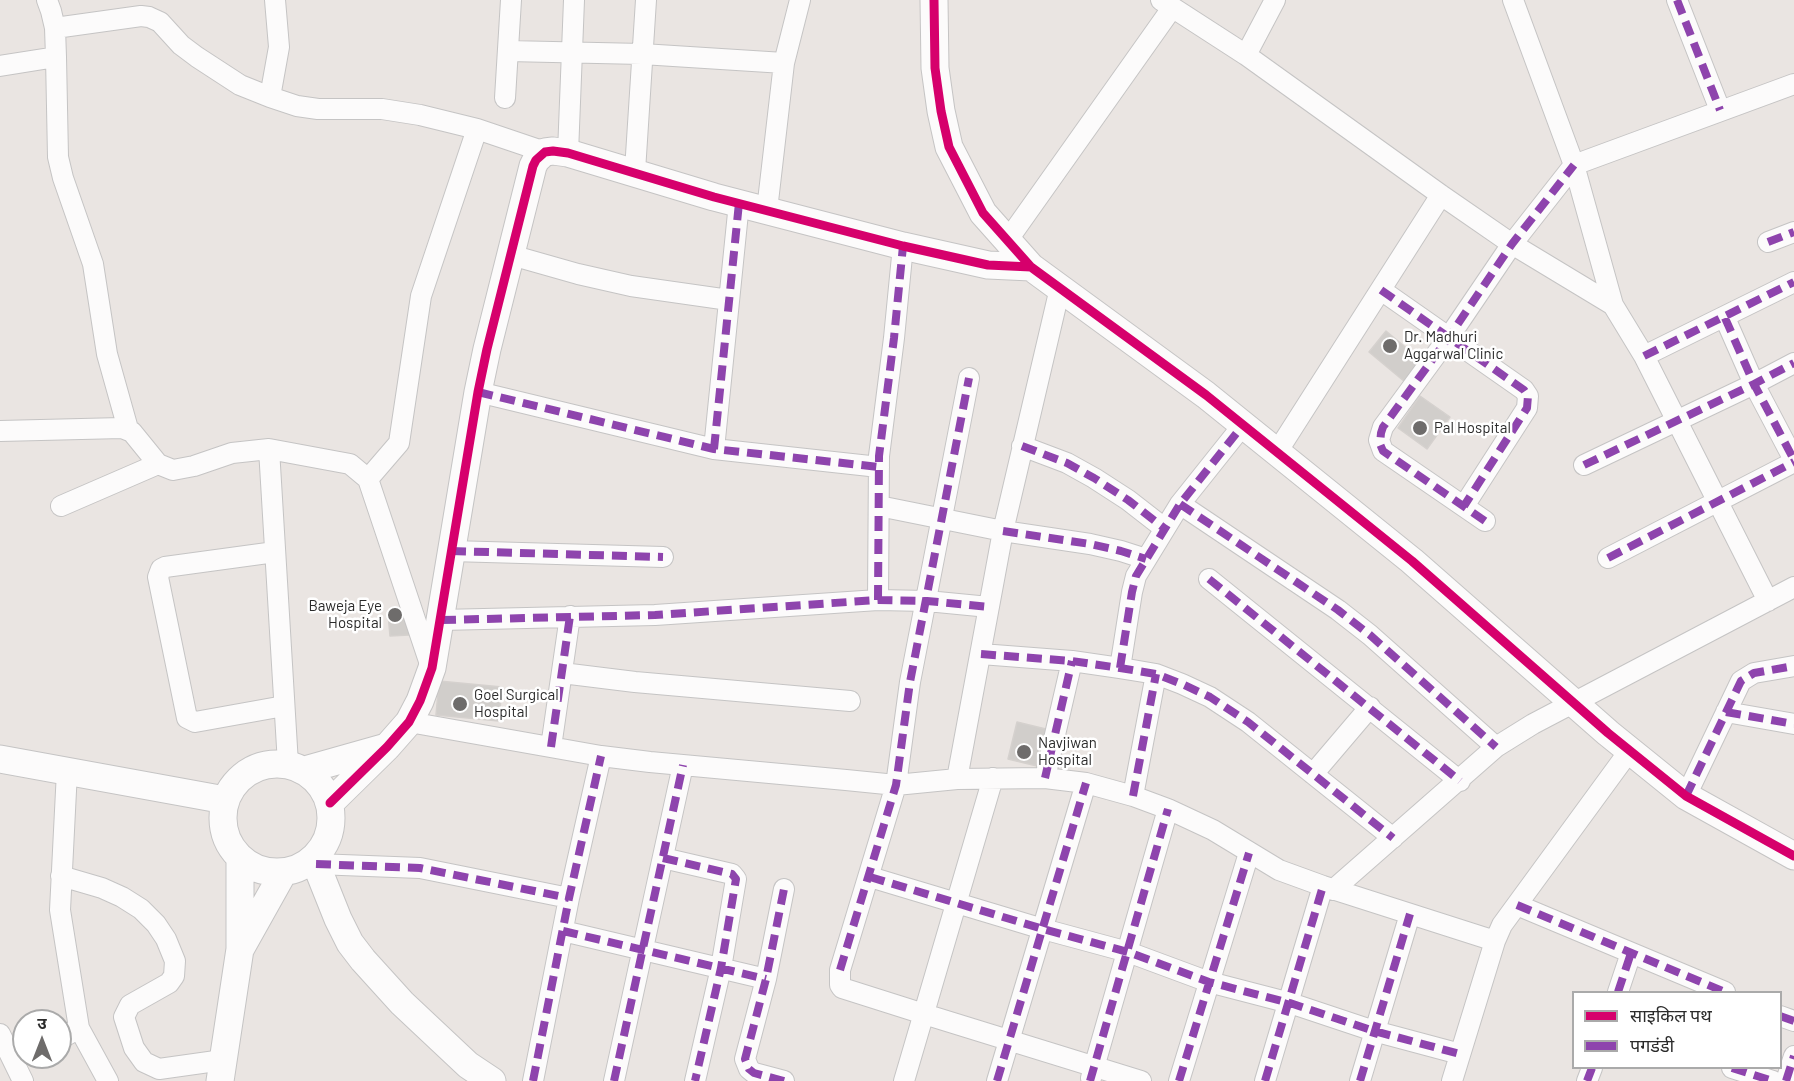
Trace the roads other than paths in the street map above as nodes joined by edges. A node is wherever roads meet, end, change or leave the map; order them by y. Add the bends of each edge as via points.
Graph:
1 (275, 0) edge
2 (511, 0) edge
3 (574, 0) edge
4 (646, 0) edge
5 (800, 0) edge
6 (934, 0) edge
7 (1275, 0) edge
8 (1513, 0) edge
9 (1677, 0) edge
10 (1167, 4) edge
11 (52, 10) edge
12 (508, 51) junction
13 (573, 52) junction
14 (642, 54) junction
15 (1246, 55) junction
16 (56, 57) junction
17 (784, 63) junction
18 (0, 66) edge
19 (1794, 84) edge
20 (270, 97) junction
21 (505, 98) dead end
22 (1720, 110) junction
23 (477, 129) junction
24 (556, 152) junction
25 (1574, 165) junction
26 (635, 171) junction
27 (1441, 195) junction
28 (739, 203) junction
29 (767, 210) junction
30 (1794, 232) edge
31 (1006, 241) junction
32 (1768, 242) dead end
33 (1512, 244) junction
34 (903, 246) junction
35 (511, 255) junction
36 (1030, 267) junction
37 (1794, 282) edge
38 (1060, 288) junction
39 (1381, 290) junction
40 (729, 300) junction
41 (1613, 305) junction
42 (1725, 318) junction
43 (1449, 337) junction
44 (1644, 356) junction
45 (1794, 363) edge
46 (969, 378) dead end
47 (1754, 384) junction
48 (478, 392) junction
49 (1677, 420) junction
50 (1244, 425) junction
51 (128, 429) junction
52 (0, 431) edge
53 (1022, 446) junction
54 (269, 449) junction
55 (714, 449) junction
56 (1277, 452) junction
57 (1794, 461) edge
58 (158, 464) junction
59 (1584, 465) dead end
60 (879, 467) junction
61 (368, 479) junction
62 (1717, 501) junction
63 (1180, 504) junction
64 (61, 506) dead end
65 (879, 506) junction
66 (1464, 506) junction
67 (943, 519) junction
68 (1485, 521) dead end
69 (1164, 528) junction
70 (1003, 531) junction
71 (451, 550) junction
72 (275, 552) junction
73 (663, 557) dead end
74 (1608, 558) dead end
75 (1146, 559) junction
76 (1209, 579) dead end
77 (1794, 587) edge
78 (878, 600) junction
79 (927, 601) junction
80 (1768, 601) junction
81 (990, 608) junction
82 (570, 616) junction
83 (441, 620) junction
84 (981, 654) junction
85 (1072, 661) junction
86 (1794, 666) edge
87 (432, 668) junction
88 (1120, 668) junction
89 (562, 673) junction
90 (1156, 674) junction
91 (850, 701) dead end
92 (1574, 702) junction
93 (284, 706) junction
94 (1370, 707) junction
95 (1726, 712) junction
96 (409, 722) junction
97 (1794, 723) edge
98 (387, 747) junction
99 (551, 747) junction
100 (1496, 747) junction
101 (1630, 750) junction
102 (601, 756) junction
103 (0, 759) edge
104 (683, 765) junction
105 (296, 767) junction
106 (67, 771) junction
107 (1313, 774) junction
108 (993, 778) junction
109 (1044, 778) junction
110 (957, 779) junction
111 (1460, 781) junction
112 (1086, 783) junction
113 (896, 784) junction
114 (1133, 796) junction
115 (1686, 796) junction
116 (225, 800) junction
117 (330, 803) junction
118 (1168, 809) junction
119 (1393, 838) junction
120 (1249, 853) junction
121 (1794, 856) edge
122 (663, 858) junction
123 (240, 859) junction
124 (315, 861) junction
125 (283, 873) junction
126 (61, 876) junction
127 (870, 877) junction
128 (1328, 888) junction
129 (784, 889) dead end
130 (569, 898) junction
131 (956, 903) junction
132 (1517, 905) junction
133 (1410, 914) junction
134 (1043, 929) junction
135 (563, 931) junction
136 (1495, 941) junction
137 (643, 949) junction
138 (240, 950) junction
139 (1128, 952) junction
140 (1631, 953) junction
141 (721, 968) junction
142 (766, 979) junction
143 (1209, 982) junction
144 (1619, 991) edge
145 (1720, 991) edge
146 (1290, 1003) junction
147 (924, 1014) junction
148 (79, 1028) junction
149 (1374, 1031) junction
150 (72, 1032) edge
151 (0, 1035) edge
152 (1009, 1039) junction
153 (12, 1053) edge
154 (1460, 1054) junction
155 (1794, 1056) edge
156 (1735, 1069) edge
157 (221, 1071) edge
158 (1092, 1075) edge
159 (108, 1081) edge
160 (492, 1081) edge
161 (533, 1081) edge
162 (614, 1081) edge
163 (695, 1081) edge
164 (784, 1081) edge
165 (904, 1081) edge
166 (997, 1081) edge
167 (1142, 1081) edge
168 (1179, 1081) edge
169 (1265, 1081) edge
170 (1360, 1081) edge
171 (1452, 1081) edge
172 (1773, 1081) edge
173 (1786, 1081) edge

1 - 20 street via 279,47
2 - 12 street
3 - 13 street
4 - 14 street
5 - 17 street
6 - 31 street via 935,68 949,147 983,213
7 - 15 street
8 - 25 street
9 - 22 street
10 - 15 street
10 - 31 street
11 - 16 street
11 - 20 street via 149,17 160,22 196,57 240,85
12 - 13 street
12 - 21 street
13 - 14 street
13 - 24 street
14 - 17 street
14 - 26 street
15 - 27 street
16 - 18 street
16 - 51 street via 58,157 93,264 107,354
17 - 29 street
19 - 22 street
20 - 23 street via 318,109 382,109
22 - 25 street
23 - 24 street
23 - 61 street via 421,296 399,443
24 - 26 street
24 - 35 street via 536,160 533,166
25 - 33 street
25 - 41 street
26 - 28 street
27 - 33 street
27 - 39 street
28 - 29 street
28 - 40 street
29 - 34 street
30 - 32 street
31 - 36 street
33 - 41 street
33 - 43 street
34 - 36 street via 988,265
34 - 60 street
35 - 40 street via 631,286
35 - 48 street
36 - 38 street
37 - 42 street
38 - 50 street
38 - 53 street
39 - 43 street
39 - 56 street
40 - 55 street
41 - 44 street
42 - 44 street
42 - 47 street
43 - 66 street via 1524,390 1529,400
43 - 66 street via 1383,427 1379,440 1383,451
44 - 49 street
45 - 47 street
46 - 67 street
47 - 49 street
47 - 57 street
48 - 55 street
48 - 71 street
49 - 59 street
49 - 62 street
50 - 56 street
50 - 63 street
51 - 52 street
51 - 58 street
53 - 69 street via 1094,478
53 - 70 street
54 - 58 street via 232,453 185,469 172,470
54 - 61 street via 350,464
54 - 72 street
55 - 60 street
56 - 92 street via 1412,561
57 - 62 street
58 - 64 street
60 - 65 street
61 - 87 street
62 - 74 street
62 - 80 street
63 - 69 street
63 - 100 street via 1338,610
65 - 67 street
65 - 78 street
66 - 68 street
67 - 70 street
67 - 79 street
69 - 75 street
70 - 75 street via 1090,544
70 - 81 street
71 - 73 street
71 - 83 street
72 - 93 street
72 - 93 street via 165,567 158,577 187,718 195,722
75 - 88 street via 1132,592
76 - 94 street
77 - 80 street
78 - 79 street
78 - 82 street via 655,615
79 - 81 street
79 - 113 street via 910,682
80 - 92 street
81 - 84 street
82 - 83 street
82 - 89 street
83 - 87 street
84 - 85 street
84 - 110 street
85 - 88 street
85 - 109 street
86 - 95 street via 1747,676
87 - 96 street
88 - 90 street
89 - 91 street
89 - 99 street
90 - 107 street via 1210,697
90 - 114 street
92 - 100 street
92 - 101 street
93 - 105 street
94 - 107 street
94 - 111 street
95 - 97 street
95 - 115 street
96 - 98 street
96 - 99 street
98 - 105 street
98 - 117 street
99 - 102 street
100 - 111 street
101 - 115 street
101 - 132 street
102 - 104 street
102 - 130 street
103 - 106 street
104 - 113 street
104 - 122 street
105 - 116 street via 268,764 248,772
105 - 117 street via 321,785
106 - 116 street
106 - 126 street
107 - 119 street
108 - 109 street
108 - 110 street
108 - 131 street
109 - 112 street
110 - 113 street
111 - 119 street
112 - 114 street
112 - 134 street
113 - 127 street
114 - 118 street
115 - 121 street
116 - 123 street via 223,830
117 - 124 street via 329,837
118 - 120 street via 1213,830
118 - 139 street
119 - 128 street
120 - 128 street via 1279,870
120 - 143 street
122 - 137 street
122 - 141 street via 735,876 737,883
123 - 125 street via 265,872
123 - 138 street
124 - 125 street
124 - 130 street via 420,868
124 - 160 street via 350,943 363,960 468,1065
125 - 138 street
126 - 148 street via 62,928
126 - 157 street via 122,897 141,909 166,939 175,961 174,976 169,983 130,1005 124,1017 134,1048 144,1062 159,1069
127 - 131 street
127 - 147 street via 840,970 840,985
128 - 133 street
128 - 146 street
129 - 142 street
130 - 135 street
131 - 134 street
131 - 147 street
132 - 136 street
132 - 140 street
133 - 136 street
133 - 149 street
134 - 139 street
134 - 152 street
135 - 137 street
135 - 161 street
136 - 154 street
137 - 141 street
137 - 162 street
138 - 157 street
139 - 143 street
139 - 158 street
140 - 144 street
140 - 145 street
141 - 142 street
141 - 163 street
142 - 164 street via 746,1064 754,1073
143 - 146 street
143 - 168 street
146 - 149 street
146 - 169 street
147 - 152 street
147 - 165 street
148 - 150 street
148 - 159 street
149 - 154 street
149 - 170 street
151 - 153 street
152 - 158 street
152 - 166 street
154 - 171 street
155 - 173 street
156 - 172 street
158 - 167 street

